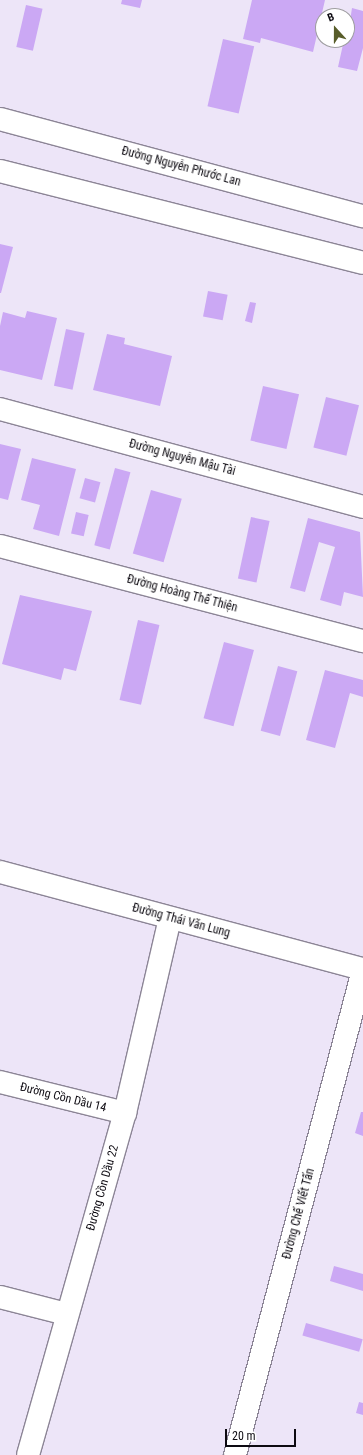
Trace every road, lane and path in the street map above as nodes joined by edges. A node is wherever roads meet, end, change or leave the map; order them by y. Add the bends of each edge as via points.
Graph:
1 (0, 119) edge
2 (0, 171) edge
3 (363, 216) edge
4 (363, 263) edge
5 (0, 409) edge
6 (363, 507) edge
7 (0, 546) edge
8 (363, 641) edge
9 (0, 872) edge
10 (170, 918) junction
11 (363, 969) edge
12 (363, 972) edge
13 (0, 1082) edge
14 (125, 1114) junction
15 (0, 1298) edge
16 (66, 1314) junction
17 (28, 1455) edge
18 (235, 1455) edge

1 - 3 street, Đường Nguyễn Phước Lan
2 - 4 street
5 - 6 street, Đường Nguyễn Mậu Tài
7 - 8 street, Đường Hoàng Thế Thiện
9 - 10 street, Đường Thái Văn Lung
10 - 11 street, Đường Thái Văn Lung
10 - 14 street, Đường Cồn Dầu 22
12 - 18 street, Đường Chế Viết Tấn
13 - 14 street, Đường Cồn Dầu 14
14 - 16 street, Đường Cồn Dầu 22
15 - 16 street
16 - 17 street, Đường Cồn Dầu 22

